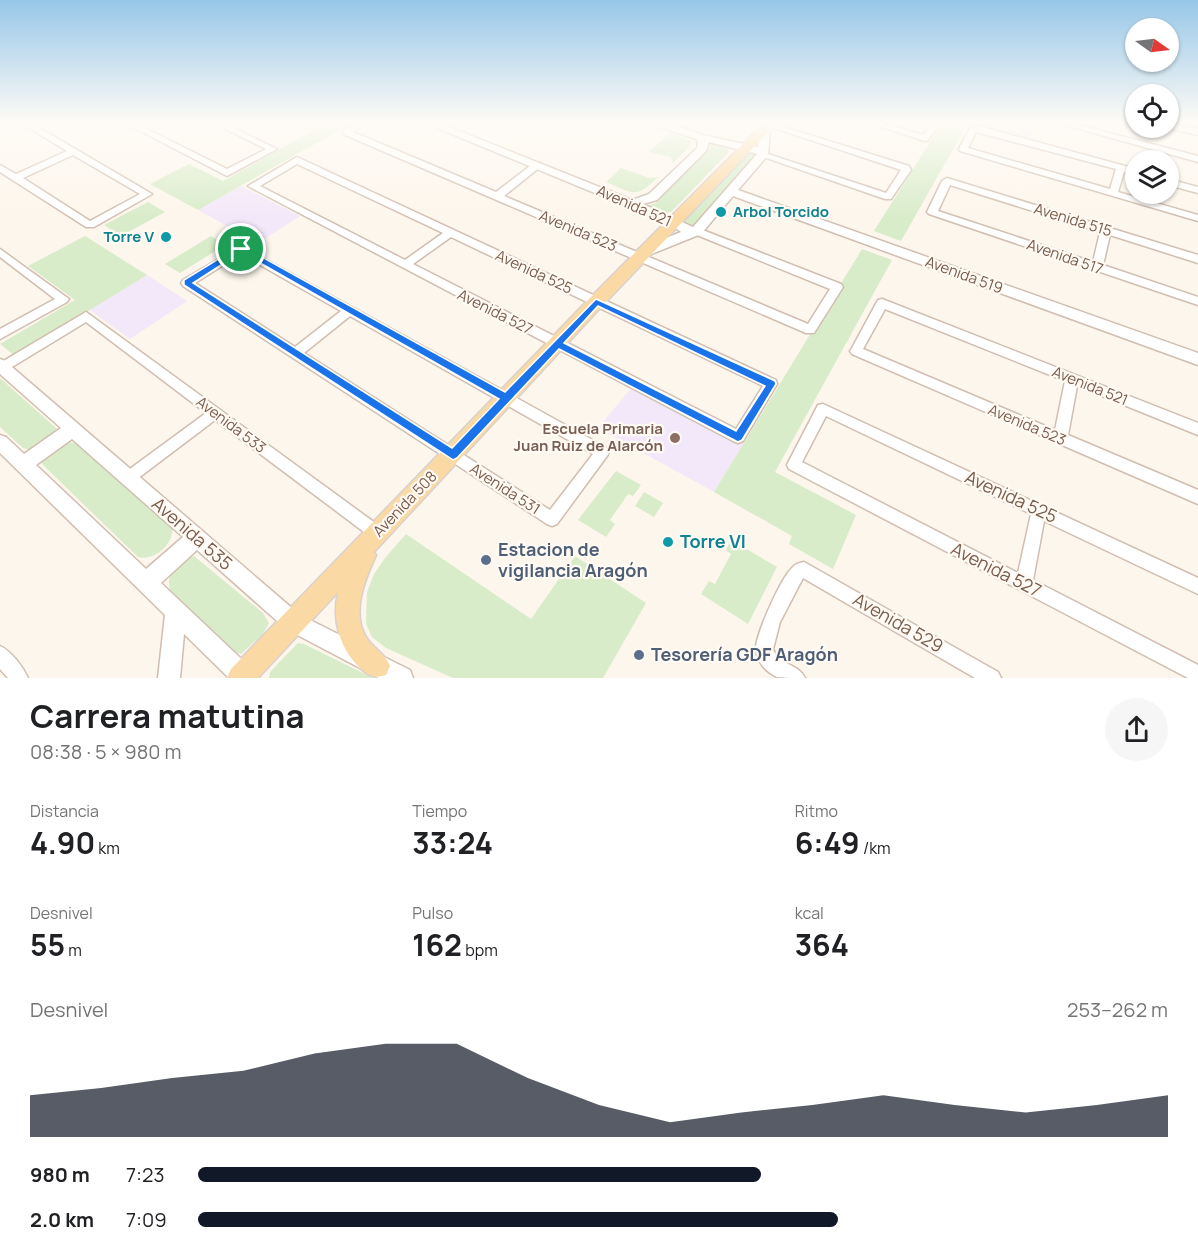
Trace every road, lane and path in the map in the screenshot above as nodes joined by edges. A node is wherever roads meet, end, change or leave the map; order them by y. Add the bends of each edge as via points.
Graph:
1 (66, 155) edge
2 (80, 155) edge
3 (193, 155) edge
4 (262, 155) edge
5 (399, 155) edge
6 (511, 155) edge
7 (696, 155) edge
8 (750, 155) edge
9 (752, 155) edge
10 (761, 155) edge
11 (863, 155) edge
12 (982, 155) edge
13 (1073, 155) edge
14 (1182, 155) edge
15 (1198, 159) edge
16 (537, 165) junction
17 (0, 168) edge
18 (1121, 168) junction
19 (1125, 169) edge
20 (16, 178) junction
21 (1179, 185) edge
22 (253, 186) joint
23 (1198, 190) edge
24 (731, 191) junction
25 (1113, 193) junction
26 (497, 196) junction
27 (632, 204) junction
28 (932, 212) joint
29 (1198, 218) edge
30 (674, 221) junction
31 (1106, 230) junction
32 (696, 231) junction
33 (450, 232) junction
34 (0, 252) edge
35 (642, 255) junction
36 (1198, 259) edge
37 (405, 265) junction
38 (1097, 268) junction
39 (596, 302) junction
40 (1198, 302) edge
41 (350, 310) junction
42 (810, 330) joint
43 (0, 335) edge
44 (558, 344) junction
45 (856, 351) joint
46 (295, 353) junction
47 (1198, 359) edge
48 (1, 366) edge
49 (1072, 379) junction
50 (506, 398) junction
51 (215, 413) junction
52 (73, 429) junction
53 (1198, 429) edge
54 (738, 437) joint
55 (1060, 439) junction
56 (0, 442) edge
57 (453, 455) junction
58 (23, 464) junction
59 (794, 465) joint
60 (128, 478) junction
61 (1198, 497) edge
62 (1039, 511) junction
63 (377, 533) junction
64 (196, 537) junction
65 (146, 583) junction
66 (1024, 584) junction
67 (1198, 586) edge
68 (176, 612) junction
69 (293, 622) junction
70 (0, 655) edge
71 (377, 666) junction
72 (1198, 674) edge
73 (243, 677) edge
74 (19, 678) edge
75 (169, 678) edge
76 (402, 678) edge
77 (796, 678) edge
78 (992, 678) edge

1 - 20 street
2 - 20 street via 147,194 90,225
3 - 4 street via 227,173
5 - 26 street, Avenida 523
6 - 16 street, Avenida 521
7 - 27 street via 653,197
8 - 30 main road, Avenida 508
9 - 24 street, Avenida 508
10 - 11 street via 888,197 906,168
12 - 25 street
13 - 18 street
14 - 15 street
16 - 26 street
16 - 27 street, Avenida 521
17 - 20 street
18 - 19 street
18 - 25 street
21 - 23 street
22 - 33 street, Avenida 525 via 297,160
22 - 37 street, Avenida 527
24 - 32 street, Avenida 508
24 - 47 street, Avenida 519
25 - 29 street
26 - 35 street, Avenida 523
27 - 30 street, Avenida 521
28 - 31 street, Avenida 515 via 948,181
28 - 38 street, Avenida 517
30 - 32 street, Avenida 521 via 683,229
30 - 35 main road, Avenida 508
31 - 36 street, Avenida 515
31 - 38 street
32 - 35 street, Avenida 508
32 - 42 street, Avenida 521 via 837,287
33 - 37 street
33 - 39 street, Avenida 525
34 - 43 street via 63,299
35 - 39 main road, Avenida 508
35 - 42 street, Avenida 523
37 - 44 street, Avenida 527
38 - 40 street, Avenida 517
39 - 44 main road, Avenida 508
39 - 54 street, Avenida 525 via 771,384
41 - 46 street
41 - 46 street, Avenida 531 via 241,249 187,283
41 - 50 street
44 - 50 main road, Avenida 508
44 - 54 street, Avenida 527
45 - 49 street, Avenida 521 via 882,303
45 - 55 street, Avenida 523
46 - 57 street, Avenida 531
48 - 51 street, Avenida 533 via 86,316
48 - 52 street, Avenida 535
49 - 53 street, Avenida 521
49 - 55 street
50 - 57 main road, Avenida 508
50 - 57 street, Avenida 531 via 602,452 552,519
51 - 60 street
51 - 63 street, Avenida 533
52 - 58 street
52 - 60 street, Avenida 535
55 - 61 street, Avenida 523
56 - 58 street
57 - 63 main road, Avenida 508
58 - 65 street
59 - 62 street, Avenida 525 via 823,409
59 - 66 street, Avenida 527
60 - 64 street, Avenida 535
62 - 66 street
62 - 67 street, Avenida 525
63 - 69 main road, Avenida 508
63 - 71 main road via 354,573 347,611 358,648
64 - 65 street
64 - 69 street, Avenida 535
65 - 68 street
66 - 72 street, Avenida 527
68 - 73 street
68 - 75 street
69 - 71 street, Avenida 535
69 - 73 main road, Avenida 508
70 - 74 street
71 - 76 street, Avenida 535
77 - 78 street, Avenida 529 via 770,662 764,650 766,636 794,577 804,570

